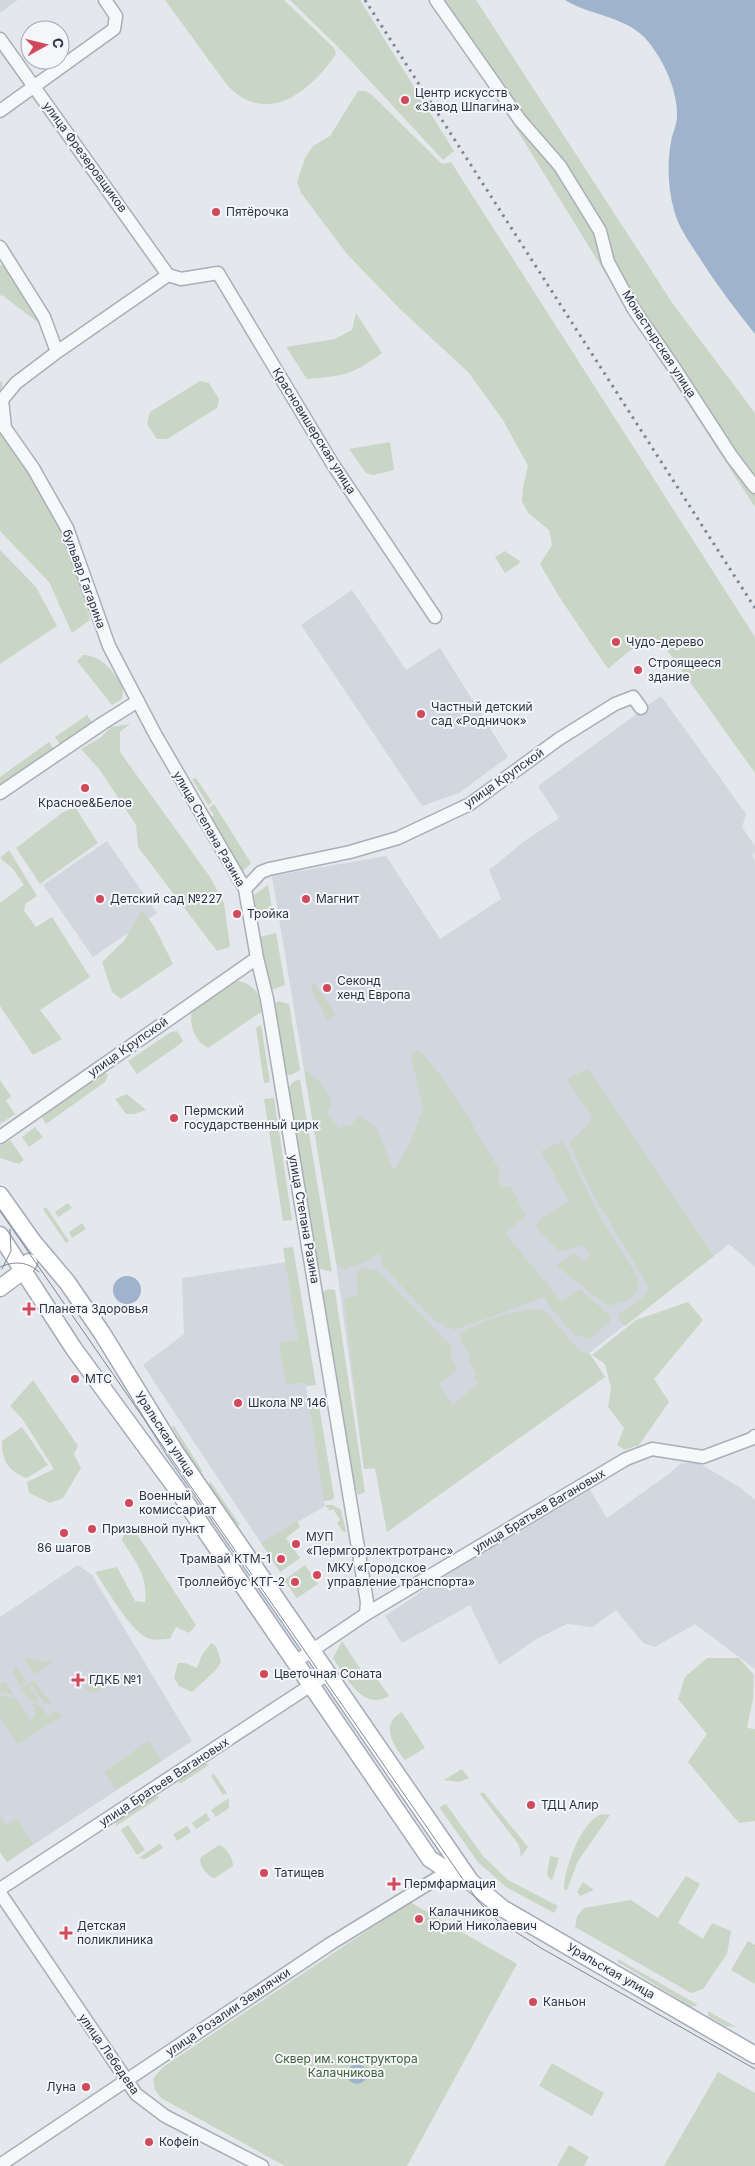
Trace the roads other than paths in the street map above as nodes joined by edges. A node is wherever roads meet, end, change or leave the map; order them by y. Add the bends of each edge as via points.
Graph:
1 (105, 0) edge
2 (436, 0) edge
3 (0, 39) edge
4 (34, 86) junction
5 (0, 111) edge
6 (0, 246) edge
7 (175, 277) junction
8 (57, 352) junction
9 (755, 487) edge
10 (435, 618) dead end
11 (138, 701) junction
12 (641, 708) dead end
13 (0, 793) edge
14 (244, 889) junction
15 (257, 958) junction
16 (0, 1137) edge
17 (0, 1195) edge
18 (2, 1241) edge
19 (34, 1243) junction
20 (24, 1270) junction
21 (0, 1288) edge
22 (755, 1436) edge
23 (366, 1614) junction
24 (312, 1651) junction
25 (295, 1662) junction
26 (328, 1674) junction
27 (312, 1686) junction
28 (452, 1865) junction
29 (0, 1891) edge
30 (755, 2055) edge
31 (126, 2082) junction
32 (0, 2165) edge
33 (262, 2166) edge

1 - 4 street via 116,16 114,29
2 - 9 street, Монастырская улица via 520,120 560,166 600,230 608,262 633,308 732,458
3 - 4 street, улица Фрезеровщиков
4 - 5 street
4 - 7 street, улица Фрезеровщиков
6 - 8 street via 44,317
7 - 8 street, бульвар Гагарина
7 - 10 street, Красновишерская улица via 218,273 332,463
8 - 11 street, бульвар Гагарина via 16,383 2,400 6,428 67,528 109,646
11 - 13 street
11 - 14 street, улица Степана Разина
12 - 14 street, улица Крупской via 633,697 615,704 559,739 470,804 398,838 269,869 261,872
14 - 15 street, улица Степана Разина
15 - 16 street, улица Крупской
15 - 23 street, улица Степана Разина via 267,999 316,1290 367,1602
17 - 19 main road, Уральская улица
18 - 19 main road, Уральская улица via 23,1239
18 - 20 main road, Уральская улица
19 - 20 main road via 32,1257
19 - 24 main road, Уральская улица via 102,1333 174,1450
20 - 21 main road
20 - 25 main road, Уральская улица via 74,1349 140,1437
22 - 23 street, улица Братьев Вагановых via 752,1440 703,1457 652,1449 626,1458
23 - 24 street, улица Братьев Вагановых
24 - 25 street
24 - 26 main road, Уральская улица
25 - 27 main road, Уральская улица
26 - 27 street, улица Братьев Вагановых
26 - 28 main road, Уральская улица
27 - 28 main road, Уральская улица via 430,1859
27 - 29 street, улица Братьев Вагановых
28 - 30 main road, Уральская улица via 460,1879 471,1882 502,1908
28 - 31 street, улица Розалии Землячки
29 - 31 street, улица Лебедева
31 - 32 street, улица Розалии Землячки
31 - 33 street, улица Лебедева via 146,2104 165,2116

